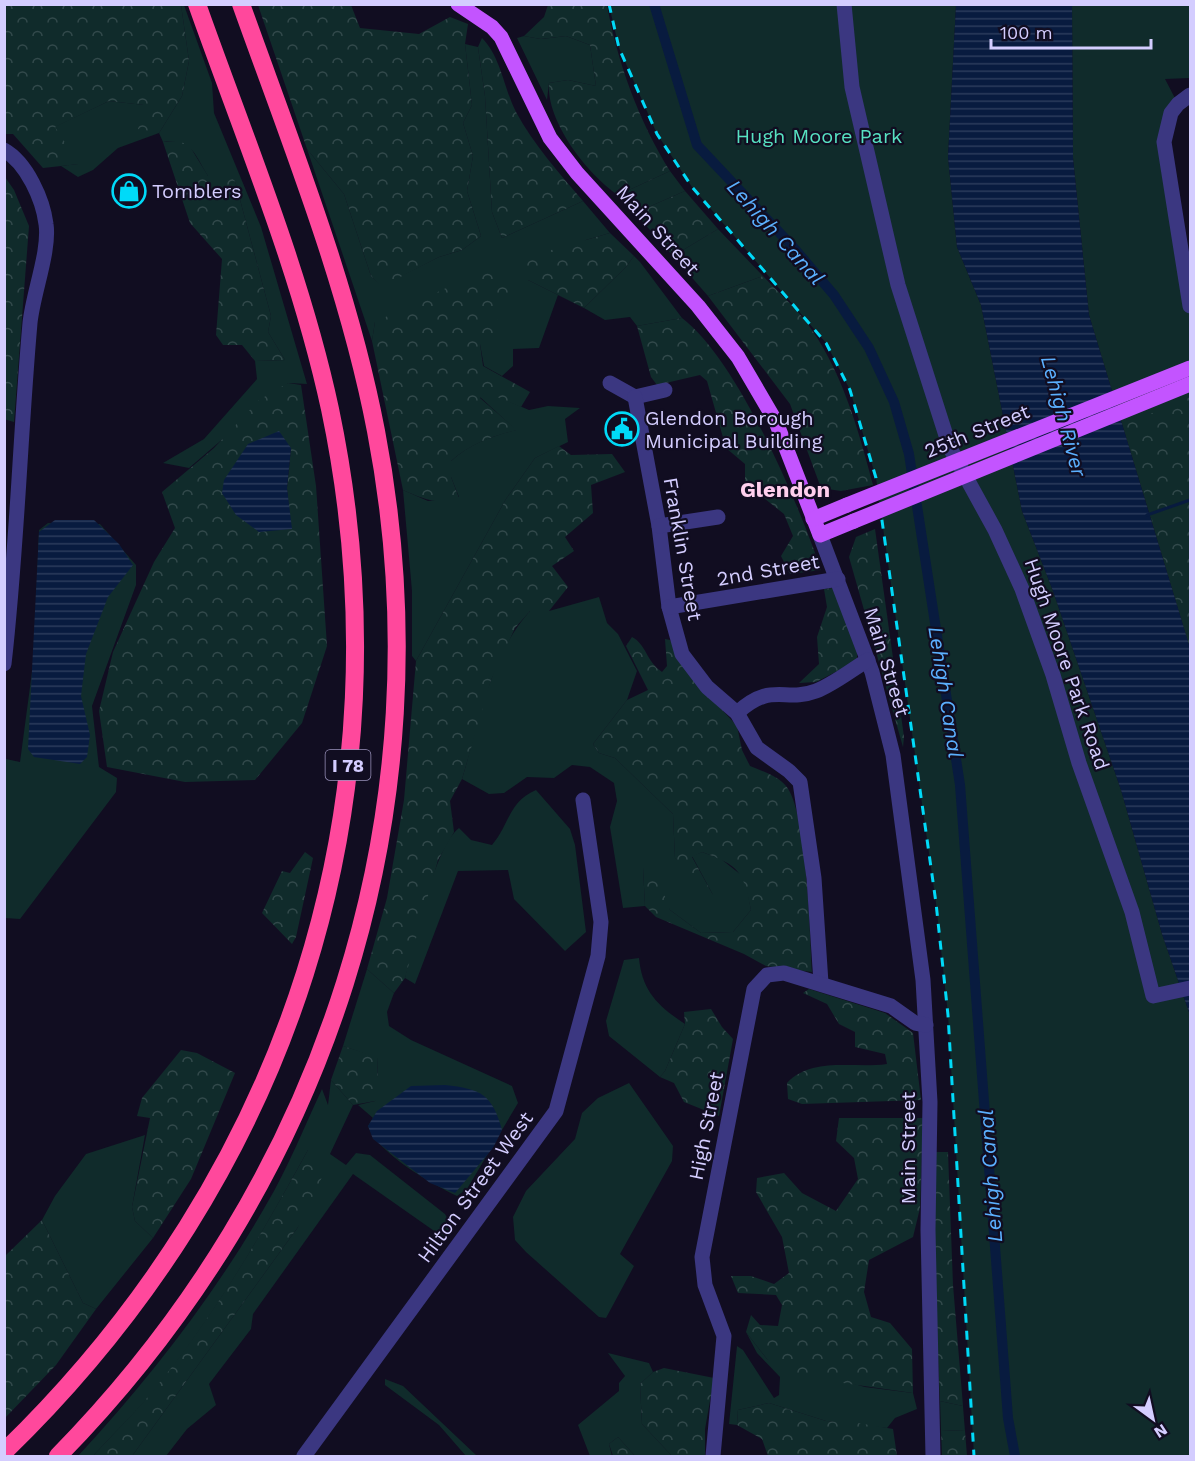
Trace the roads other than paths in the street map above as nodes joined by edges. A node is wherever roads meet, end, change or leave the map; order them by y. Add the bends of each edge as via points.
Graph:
1 (197, 4) edge
2 (241, 4) edge
3 (458, 4) edge
4 (844, 4) edge
5 (1191, 95) edge
6 (4, 150) edge
7 (1191, 306) edge
8 (1191, 368) edge
9 (610, 383) dead end
10 (1191, 384) edge
11 (665, 390) dead end
12 (635, 397) junction
13 (718, 517) dead end
14 (813, 519) junction
15 (659, 526) junction
16 (820, 535) junction
17 (838, 579) junction
18 (669, 607) junction
19 (868, 660) junction
20 (4, 664) edge
21 (737, 713) junction
22 (583, 800) dead end
23 (821, 983) junction
24 (1191, 988) edge
25 (926, 1025) junction
26 (4, 1452) edge
27 (58, 1456) edge
28 (304, 1456) edge
29 (713, 1456) edge
30 (933, 1456) edge

1 - 26 highway, I 78 via 302,306 329,406 347,519 354,595 347,782 336,858 306,974 267,1079 236,1144 178,1244 134,1308 87,1366
2 - 27 highway, I 78 via 335,273 375,426 390,520 395,600 396,683 389,778 375,866 353,955 318,1065 285,1138 231,1238 186,1306 110,1401
3 - 14 main road, Main Street via 501,37 550,138 738,357 776,422
4 - 24 street, Hugh Moore Park Road via 852,87 898,285 950,448 1022,589 1132,912 1153,996
5 - 7 street via 1171,113 1164,142
6 - 20 street via 22,166 38,196 47,225 33,297 20,441 14,578
8 - 14 main road, 25th Street, bridge
9 - 12 street
10 - 16 main road, 25th Street, bridge
11 - 12 street
12 - 15 street, Franklin Street
13 - 15 street
14 - 16 main road, Main Street
15 - 18 street, Franklin Street
16 - 17 street, Main Street
17 - 18 street, 2nd Street
17 - 19 street, Main Street
18 - 21 street, Franklin Street via 682,654 707,687
19 - 21 street via 815,692 764,696
19 - 25 street, Main Street via 893,755
21 - 23 street, Franklin Street via 757,748 800,782 813,869
22 - 28 street, Hilton Street West via 601,922 598,956 555,1111
23 - 25 street, High Street via 891,1006 907,1019
23 - 29 street, High Street via 774,972 754,989 702,1257 705,1285 722,1327 725,1346
25 - 30 street, Main Street

